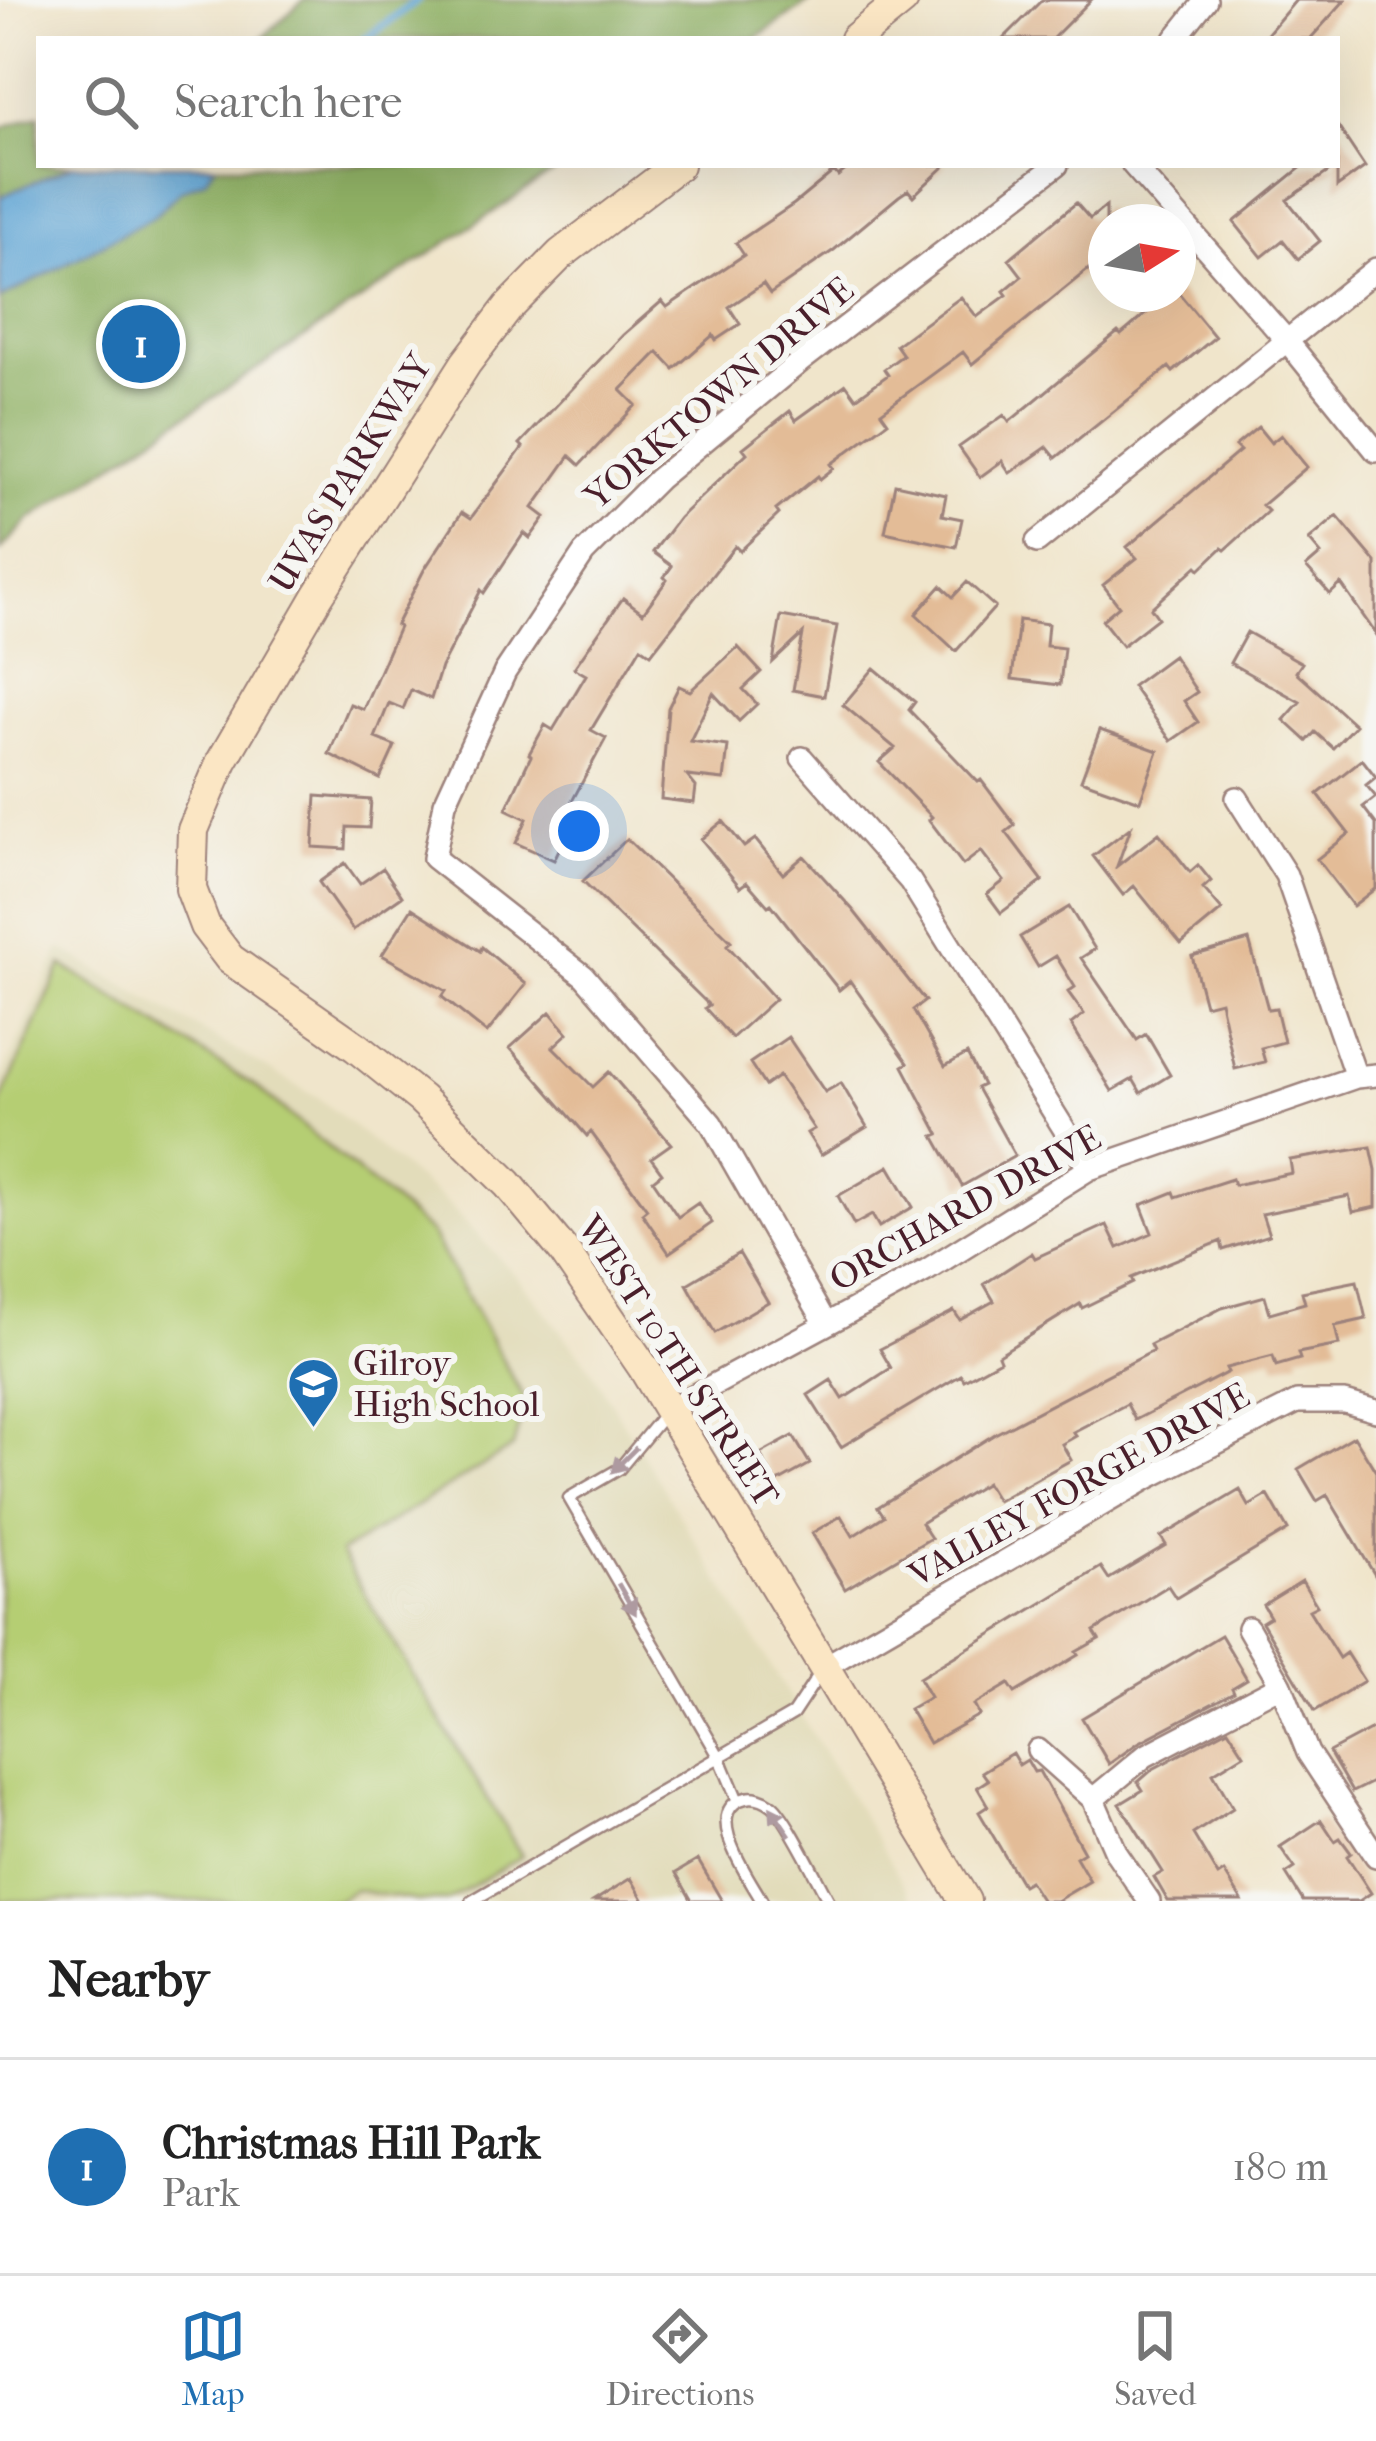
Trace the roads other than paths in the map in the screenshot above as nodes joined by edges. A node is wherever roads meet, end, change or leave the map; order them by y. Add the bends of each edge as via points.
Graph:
1 (902, 0) edge
2 (1206, 0) edge
3 (859, 36) edge
4 (1177, 36) edge
5 (674, 168) edge
6 (1053, 168) edge
7 (1135, 168) edge
8 (1376, 269) edge
9 (1288, 342) junction
10 (1376, 452) edge
11 (1037, 542) dead end
12 (802, 758) dead end
13 (1237, 798) dead end
14 (191, 889) joint
15 (1366, 1076) edge
16 (1089, 1169) junction
17 (826, 1324) junction
18 (668, 1409) junction
19 (1376, 1411) edge
20 (1248, 1628) dead end
21 (824, 1667) junction
22 (1281, 1685) junction
23 (1038, 1750) dead end
24 (719, 1758) junction
25 (1093, 1799) junction
26 (738, 1801) junction
27 (1376, 1856) edge
28 (472, 1901) edge
29 (762, 1901) edge
30 (829, 1901) edge
31 (964, 1901) edge
32 (1149, 1901) edge

1 - 3 street
2 - 4 street
5 - 14 street, UVAS PARKWAY via 561,254 466,363 222,760 193,830
6 - 17 street, YORKTOWN DRIVE via 801,361 658,479 584,553 505,672 446,803 434,858 584,976 711,1123
7 - 9 street
8 - 9 street
9 - 10 street
9 - 11 street
12 - 16 street via 910,881
13 - 15 street via 1286,875
14 - 18 street, WEST 10TH STREET via 230,959 390,1073 508,1184 590,1288
15 - 16 street, ORCHARD DRIVE
16 - 17 street, ORCHARD DRIVE
17 - 18 street, ORCHARD DRIVE
18 - 21 street, WEST 10TH STREET
18 -> 24 lane via 620,1469 568,1498
19 - 21 street, VALLEY FORGE DRIVE via 1297,1402 1146,1479
20 - 22 street
21 - 24 lane via 793,1714
21 - 31 street, WEST 10TH STREET
22 - 25 street via 1145,1756
22 - 27 street via 1308,1754
23 - 25 street
24 - 26 lane
24 - 28 lane
25 - 32 street
26 - 29 lane via 725,1837
30 -> 26 lane via 773,1805 753,1796

